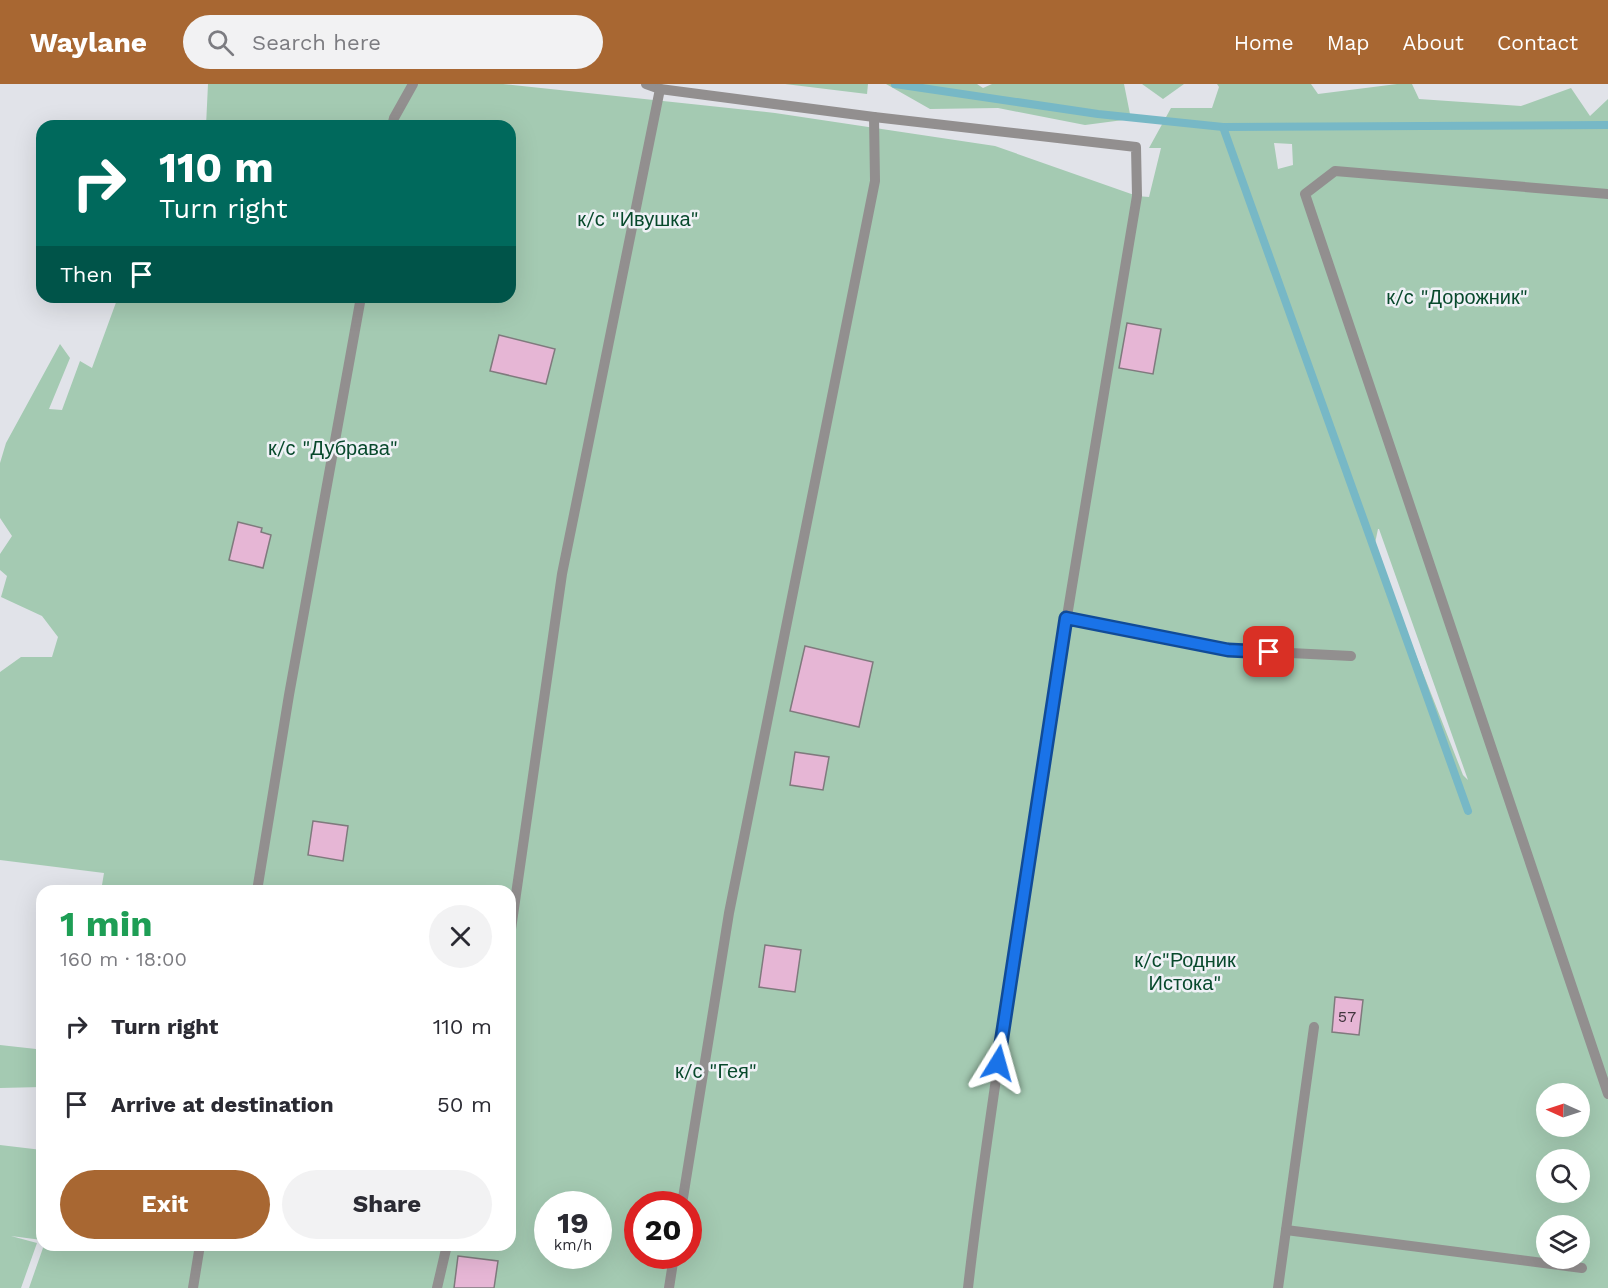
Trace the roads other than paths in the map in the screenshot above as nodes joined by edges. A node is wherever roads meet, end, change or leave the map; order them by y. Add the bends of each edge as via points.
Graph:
1 (412, 84) edge
2 (646, 84) edge
3 (660, 88) junction
4 (874, 117) junction
5 (394, 120) edge
6 (1608, 194) edge
7 (360, 303) edge
8 (1066, 618) junction
9 (1351, 656) dead end
10 (258, 885) edge
11 (516, 894) edge
12 (1314, 1027) dead end
13 (1608, 1094) edge
14 (684, 1191) edge
15 (1286, 1230) junction
16 (199, 1251) edge
17 (446, 1251) edge
18 (1536, 1262) edge
19 (672, 1269) edge
20 (193, 1288) edge
21 (437, 1288) edge
22 (669, 1288) edge
23 (968, 1288) edge
24 (1278, 1288) edge

1 - 5 lane
2 - 3 lane
3 - 4 lane
3 - 11 lane via 562,574
4 - 8 lane via 1136,147 1137,196
4 - 14 lane via 875,182 729,913
6 - 13 lane via 1335,171 1305,194
7 - 10 lane
8 - 9 lane via 1228,650
8 - 23 lane
12 - 15 lane
15 - 18 lane
15 - 24 lane
16 - 20 lane
17 - 21 lane
19 - 22 lane

